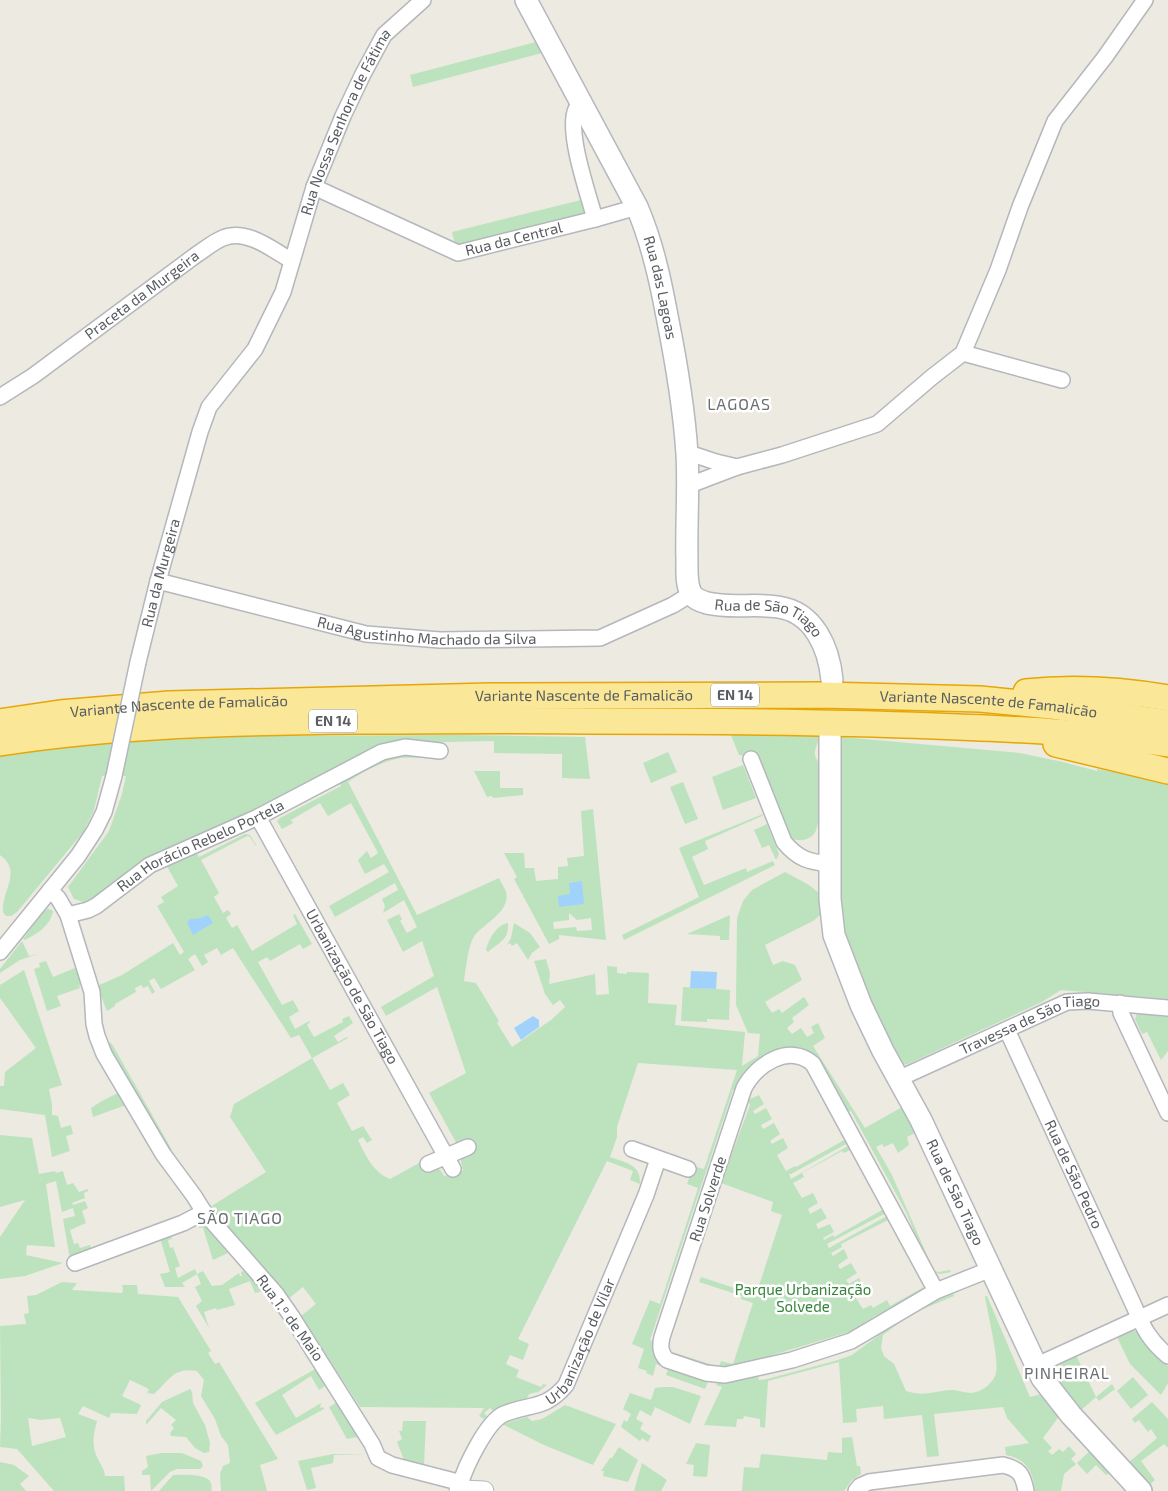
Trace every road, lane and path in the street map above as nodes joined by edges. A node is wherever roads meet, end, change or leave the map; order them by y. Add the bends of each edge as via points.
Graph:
1 (423, 0) edge
2 (526, 0) edge
3 (1144, 0) edge
4 (580, 101) junction
5 (314, 186) junction
6 (637, 207) junction
7 (595, 219) junction
8 (292, 261) junction
9 (963, 353) junction
10 (1062, 380) dead end
11 (0, 397) edge
12 (686, 452) junction
13 (737, 467) junction
14 (687, 486) junction
15 (158, 581) junction
16 (695, 597) junction
17 (832, 680) dead end
18 (980, 698) junction
19 (1168, 698) edge
20 (0, 722) edge
21 (1168, 723) edge
22 (993, 728) junction
23 (830, 736) dead end
24 (0, 743) edge
25 (1168, 744) edge
26 (440, 751) dead end
27 (751, 759) dead end
28 (1168, 771) edge
29 (258, 816) junction
30 (830, 864) junction
31 (50, 890) junction
32 (68, 915) junction
33 (0, 952) edge
34 (1120, 1003) junction
35 (1168, 1008) edge
36 (1007, 1030) junction
37 (898, 1079) junction
38 (1168, 1113) edge
39 (468, 1147) dead end
40 (632, 1149) dead end
41 (658, 1159) junction
42 (450, 1162) junction
43 (428, 1164) dead end
44 (688, 1169) dead end
45 (204, 1212) junction
46 (75, 1263) dead end
47 (991, 1269) junction
48 (936, 1291) junction
49 (1168, 1305) edge
50 (1139, 1318) junction
51 (1168, 1356) edge
52 (1035, 1366) junction
53 (461, 1488) edge
54 (484, 1491) edge
55 (856, 1491) edge
56 (1026, 1491) edge
57 (1142, 1491) edge

1 - 5 street, Rua Nossa Senhora de Fátima via 384,35 343,116
2 - 4 main road, Rua das Lagoas
3 - 9 street via 1055,122
4 - 6 main road, Rua das Lagoas
4 - 7 street via 575,112 574,129
5 - 7 street, Rua da Central via 458,253
5 - 8 street, Rua Nossa Senhora de Fátima
6 - 7 street, Rua da Central
6 - 12 main road, Rua das Lagoas via 661,284 676,364
8 - 11 street, Praceta da Murgeira via 253,239 236,235 223,238
8 - 15 street, Rua da Murgeira via 283,292 255,349 209,407
9 - 10 street
9 - 13 street via 876,424
12 - 13 street
12 - 14 main road, Rua das Lagoas
13 - 14 street
14 - 16 main road, Rua das Lagoas via 687,574
15 - 16 street, Rua Agustinho Machado da Silva via 366,634 440,640 600,638
15 - 31 street, Rua da Murgeira, bridge via 104,812 78,856
16 - 17 main road, Rua de São Tiago via 722,606 779,607 794,612 820,636 830,662
18 - 19 highway via 1081,689
18 - 20 highway, Variante Nascente de Famalicão / EN 14 via 490,696 169,704 60,713
18 - 21 highway, Variante Nascente de Famalicão / EN 14
22 - 24 highway, Variante Nascente de Famalicão / EN 14 via 706,721 304,722 129,728
22 - 25 highway, Variante Nascente de Famalicão / EN 14 via 1126,737
22 - 28 highway
23 - 30 main road, Rua de São Tiago
26 - 29 street, Rua Horácio Rebelo Portela via 405,747 382,752
27 - 30 street via 784,842 800,857
29 - 32 street, Rua Horácio Rebelo Portela via 150,865 96,906
29 - 42 street, Urbanização de São Tiago
30 - 37 main road, Rua de São Tiago via 834,935 861,1005
31 - 32 street
31 - 33 street
32 - 45 street, Rua 1.º de Maio via 92,992 96,1036 104,1054 163,1154
34 - 35 street, Travessa de São Tiago
34 - 36 street, Travessa de São Tiago via 1067,1002
34 - 38 street via 1121,1013
36 - 37 street, Travessa de São Tiago
36 - 50 street, Rua de São Pedro
37 - 47 main road, Rua de São Tiago via 922,1120
39 - 42 street
40 - 41 street
41 - 44 street
41 - 53 street, Urbanização de Vilar via 566,1385 546,1403 496,1418 484,1435
42 - 43 street
45 - 46 street via 183,1223
45 - 53 street, Rua 1.º de Maio via 280,1299 330,1374 378,1458 392,1465 448,1479
47 - 48 street, Rua Solverde
47 - 52 main road, Rua de São Tiago
48 - 48 street, Rua Solverde via 813,1064 797,1055 786,1055 760,1068 744,1088 662,1337 663,1356 676,1364 725,1375 792,1360 850,1341
49 - 50 street
50 - 51 street, Rua de São Pedro via 1150,1338
50 - 52 street
52 - 57 main road, Rua de São Tiago via 1071,1415
53 - 54 street
55 - 56 street via 869,1482 1003,1465 1021,1474

